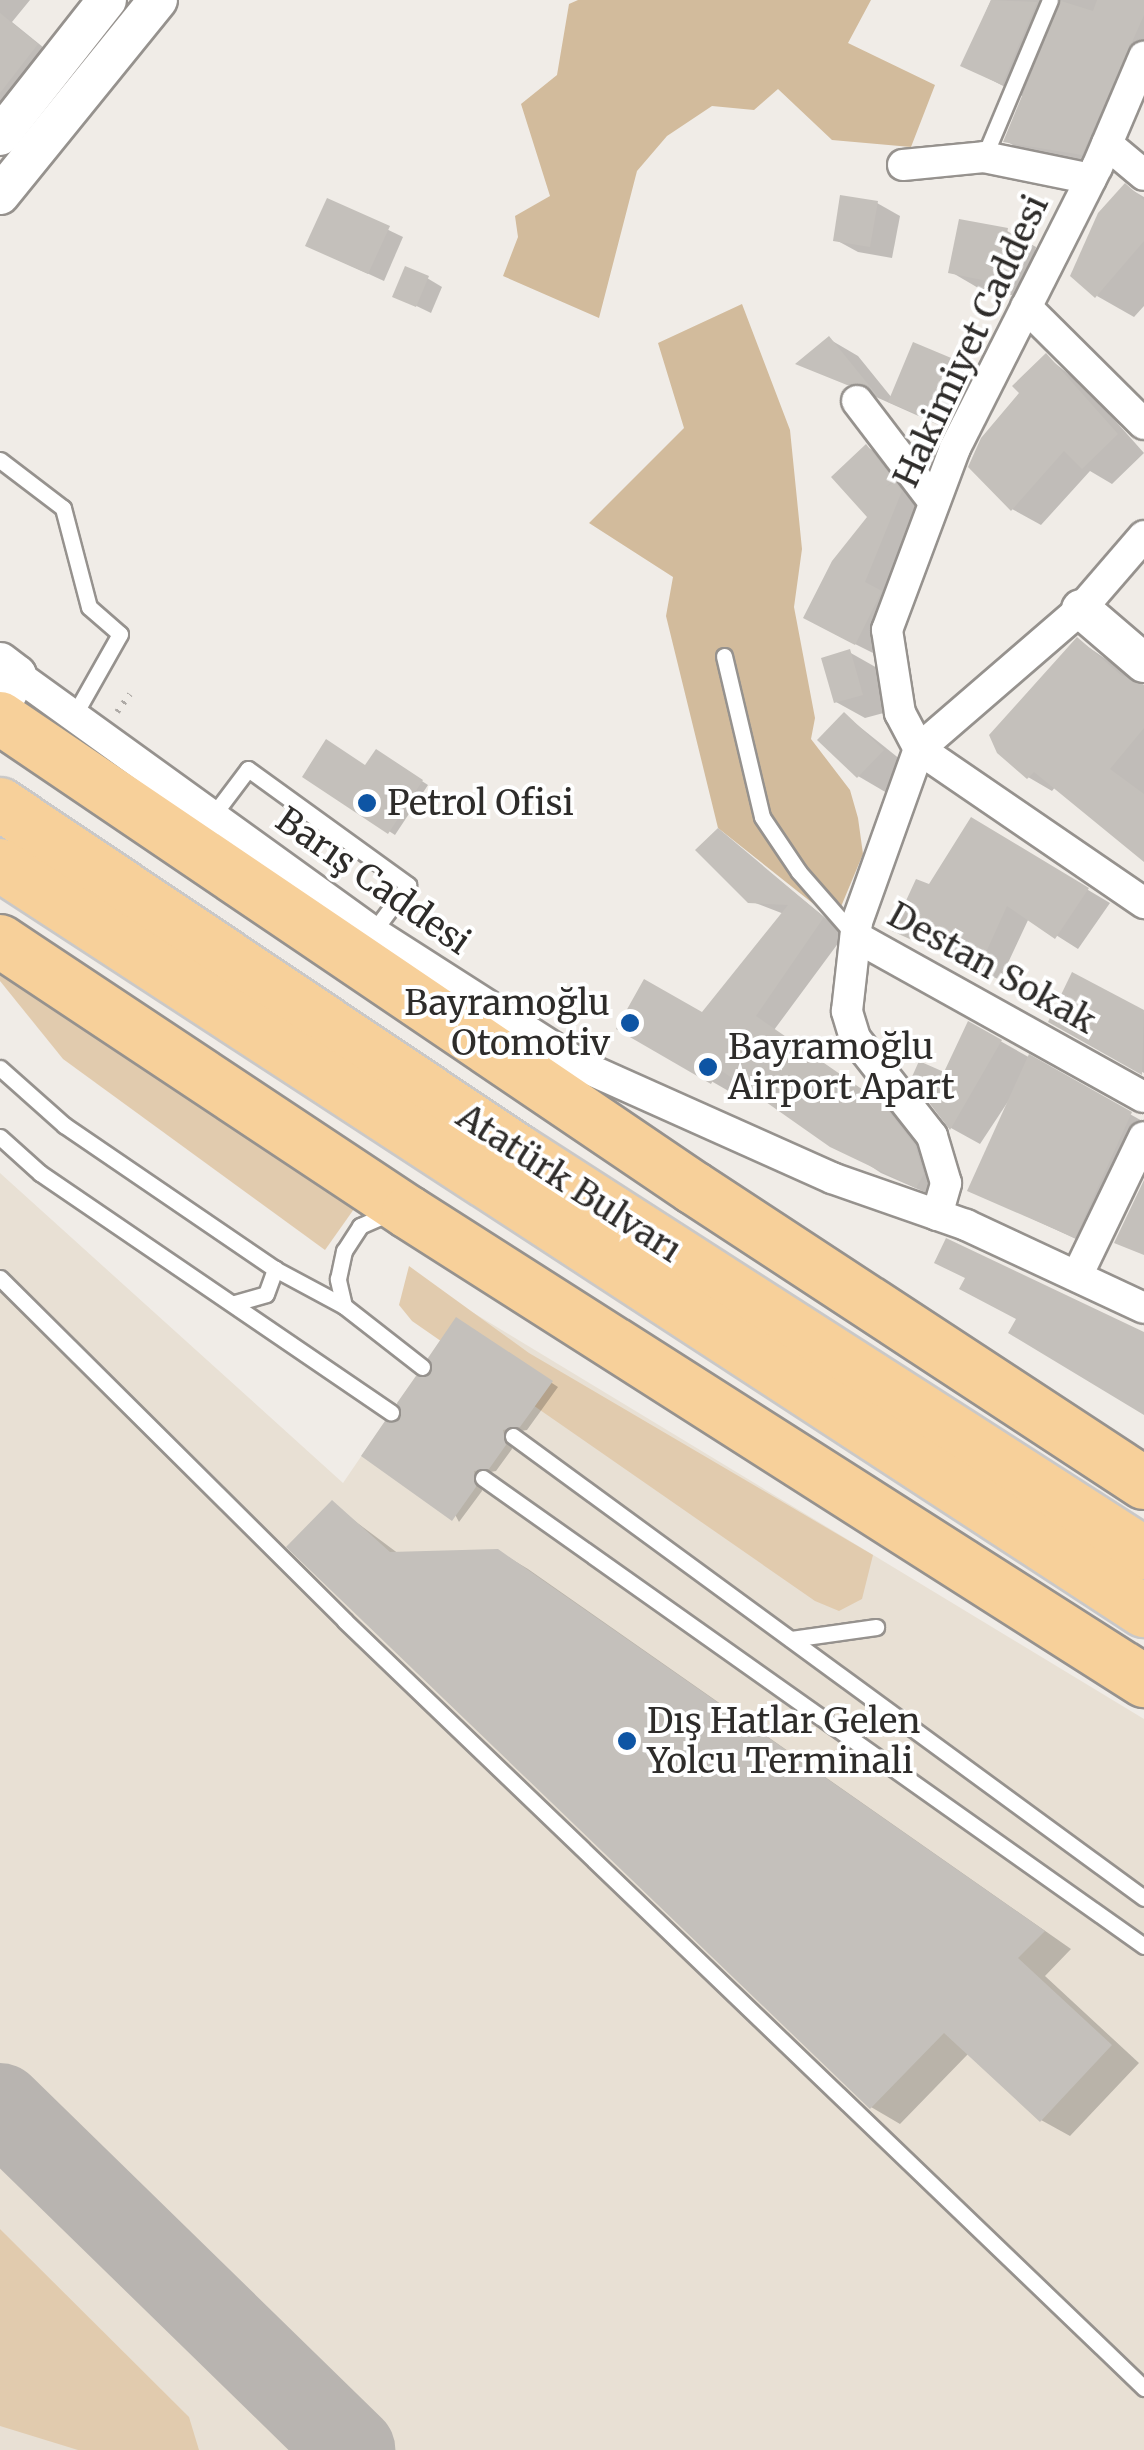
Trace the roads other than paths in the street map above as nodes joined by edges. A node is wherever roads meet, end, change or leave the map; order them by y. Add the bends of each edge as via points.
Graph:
1 (107, 0) edge
2 (158, 0) edge
3 (1050, 0) edge
4 (1144, 58) edge
5 (5, 119) edge
6 (1107, 144) junction
7 (984, 157) junction
8 (903, 165) dead end
9 (1144, 174) edge
10 (1090, 178) junction
11 (0, 195) edge
12 (1026, 307) junction
13 (857, 401) dead end
14 (1144, 424) edge
15 (0, 460) edge
16 (934, 502) junction
17 (1144, 536) edge
18 (1081, 610) junction
19 (724, 656) dead end
20 (1144, 663) edge
21 (6, 685) edge
22 (0, 709) edge
23 (73, 717) junction
24 (919, 749) junction
25 (0, 804) edge
26 (214, 814) junction
27 (0, 866) edge
28 (1144, 902) edge
29 (373, 932) junction
30 (856, 937) junction
31 (0, 941) edge
32 (0, 1068) edge
33 (1144, 1097) edge
34 (0, 1136) edge
35 (1144, 1137) edge
36 (408, 1212) junction
37 (937, 1215) junction
38 (276, 1269) junction
39 (1077, 1276) junction
40 (0, 1278) edge
41 (235, 1302) junction
42 (344, 1306) junction
43 (1144, 1308) edge
44 (422, 1367) dead end
45 (391, 1412) dead end
46 (513, 1436) dead end
47 (482, 1478) dead end
48 (1144, 1483) edge
49 (1144, 1553) edge
50 (1144, 1611) edge
51 (876, 1627) dead end
52 (791, 1639) junction
53 (1144, 1681) edge
54 (1144, 1898) edge
55 (1144, 1946) edge
56 (1144, 2388) edge

1 - 5 street
2 - 11 street
3 - 7 lane
4 - 6 street, Hakimiyet Caddesi
6 - 9 street
6 - 10 street, Hakimiyet Caddesi
7 - 8 street
7 - 10 street
10 - 12 street, Hakimiyet Caddesi
12 - 14 street
12 - 16 street, Hakimiyet Caddesi
13 - 16 street
15 - 23 lane via 63,508 90,608 120,634
16 - 24 street, Hakimiyet Caddesi via 887,630 900,713
17 - 18 street
18 - 20 street
18 - 24 street
19 - 30 lane via 762,817
21 - 22 street
21 - 23 street, Barış Caddesi
21 - 48 highway via 478,1044
23 - 26 street, Barış Caddesi
24 - 28 street
24 - 30 street
25 - 49 highway, Atatürk Bulvarı, bridge via 534,1162
26 - 29 street, Barış Caddesi
26 - 29 lane via 248,769 408,885
27 - 50 highway, Atatürk Bulvarı, bridge
29 - 37 street, Barış Caddesi via 605,1078 832,1178
30 - 33 street, Destan Sokak
30 - 37 street via 848,1011 855,1038 932,1136 946,1184
31 - 36 highway
32 - 38 lane via 64,1125
34 - 41 lane via 40,1173
35 - 39 street
36 - 42 lane via 376,1215 360,1226 341,1265
36 - 53 highway
37 - 39 street, Barış Caddesi
38 - 41 lane via 266,1294
38 - 42 lane
39 - 43 street, Barış Caddesi
40 - 56 lane via 345,1621
41 - 45 lane
42 - 44 lane
46 - 52 lane
47 - 55 lane
51 - 52 lane
52 - 54 lane

